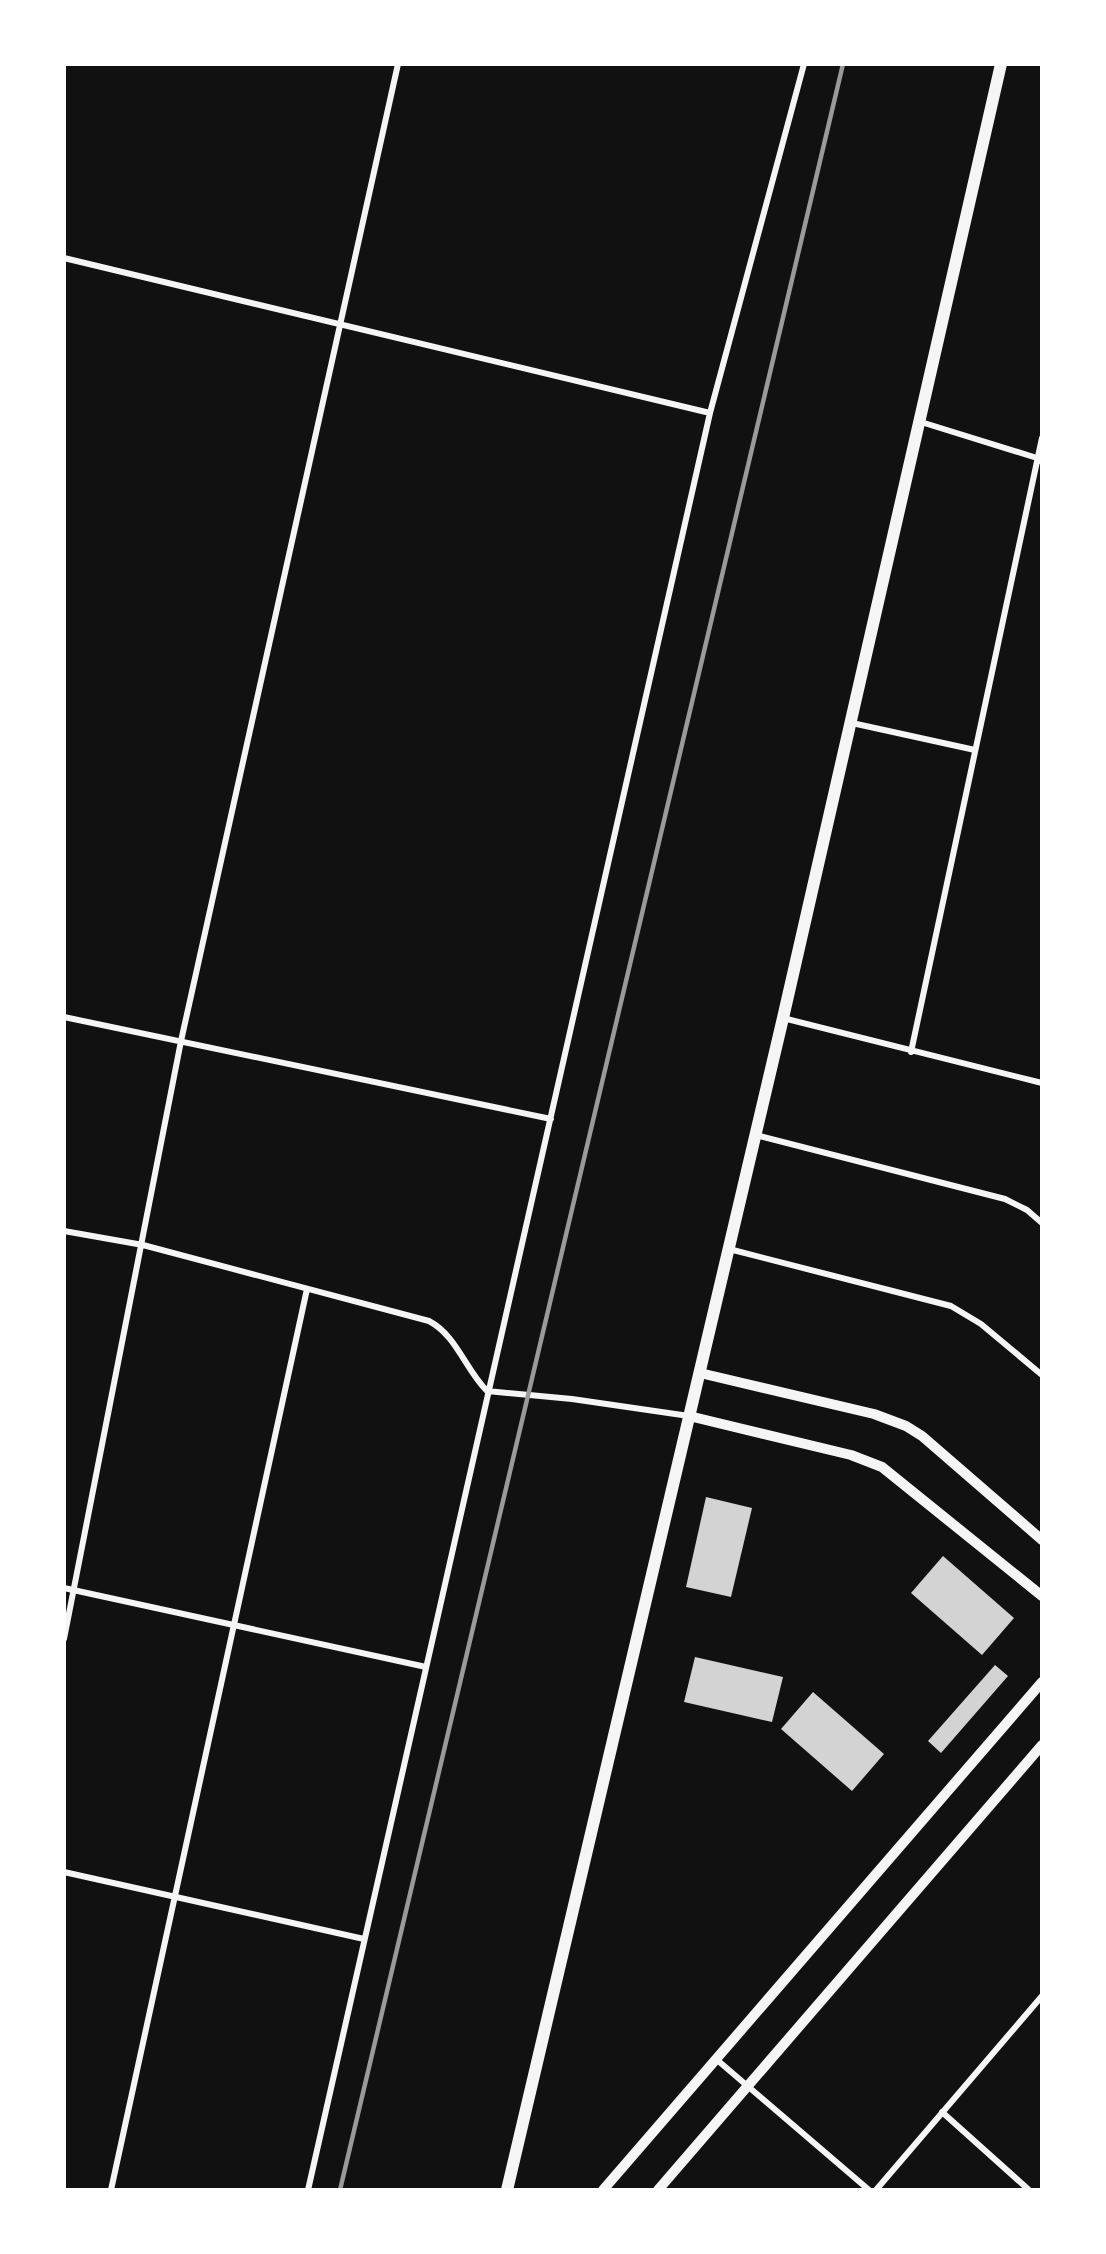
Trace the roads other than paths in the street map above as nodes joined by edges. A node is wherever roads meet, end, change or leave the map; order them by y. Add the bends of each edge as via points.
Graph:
1 (398, 64) edge
2 (804, 64) edge
3 (1001, 64) edge
4 (64, 258) edge
5 (341, 325) junction
6 (710, 413) junction
7 (921, 422) junction
8 (1041, 438) edge
9 (1039, 460) edge
10 (852, 723) junction
11 (975, 750) junction
12 (64, 1017) edge
13 (783, 1018) junction
14 (181, 1041) junction
15 (911, 1052) junction
16 (1041, 1083) edge
17 (551, 1119) junction
18 (756, 1135) junction
19 (1041, 1223) edge
20 (64, 1231) edge
21 (143, 1245) junction
22 (729, 1249) junction
23 (307, 1289) junction
24 (700, 1373) junction
25 (1041, 1375) edge
26 (487, 1391) junction
27 (689, 1416) junction
28 (1041, 1540) edge
29 (64, 1588) edge
30 (76, 1590) junction
31 (1041, 1596) edge
32 (234, 1625) junction
33 (64, 1639) edge
34 (426, 1667) junction
35 (1041, 1682) edge
36 (1041, 1745) edge
37 (64, 1872) edge
38 (173, 1896) junction
39 (364, 1939) junction
40 (1041, 1996) edge
41 (1036, 2002) junction
42 (1041, 2008) edge
43 (716, 2059) junction
44 (747, 2086) junction
45 (942, 2112) junction
46 (111, 2190) edge
47 (308, 2190) edge
48 (507, 2190) edge
49 (603, 2190) edge
50 (658, 2190) edge
51 (869, 2190) edge
52 (876, 2190) edge
53 (1029, 2190) edge

1 - 5 street
2 - 6 street
3 - 7 main road
4 - 5 street
5 - 6 street
5 - 14 street
6 - 17 street
7 - 9 street
7 - 10 main road
8 - 9 street
9 - 11 street
10 - 11 street
10 - 13 main road
11 - 15 street
12 - 14 street
13 - 15 street
13 - 18 main road
14 - 17 street
14 - 21 street
15 - 16 street
17 - 26 street
18 - 19 street via 1005,1199 1027,1210
18 - 22 main road
20 - 21 street
21 - 23 street
21 - 30 street
22 - 24 main road
22 - 25 street via 951,1306 981,1323
23 - 26 street via 429,1321 443,1329
23 - 32 street
24 - 27 main road
24 - 28 street via 873,1414 906,1426
26 - 27 street
26 - 34 street
27 - 31 street via 851,1455 882,1467
27 - 48 main road
29 - 30 street
30 - 32 street
30 - 33 street
32 - 34 street
32 - 38 street
34 - 39 street
35 - 43 street
36 - 44 street
37 - 38 street
38 - 39 street
38 - 46 street
39 - 47 street
40 - 41 street
41 - 42 street
41 - 45 street
43 - 44 street
43 - 49 street
44 - 50 street
44 - 51 street
45 - 52 street
45 - 53 street

